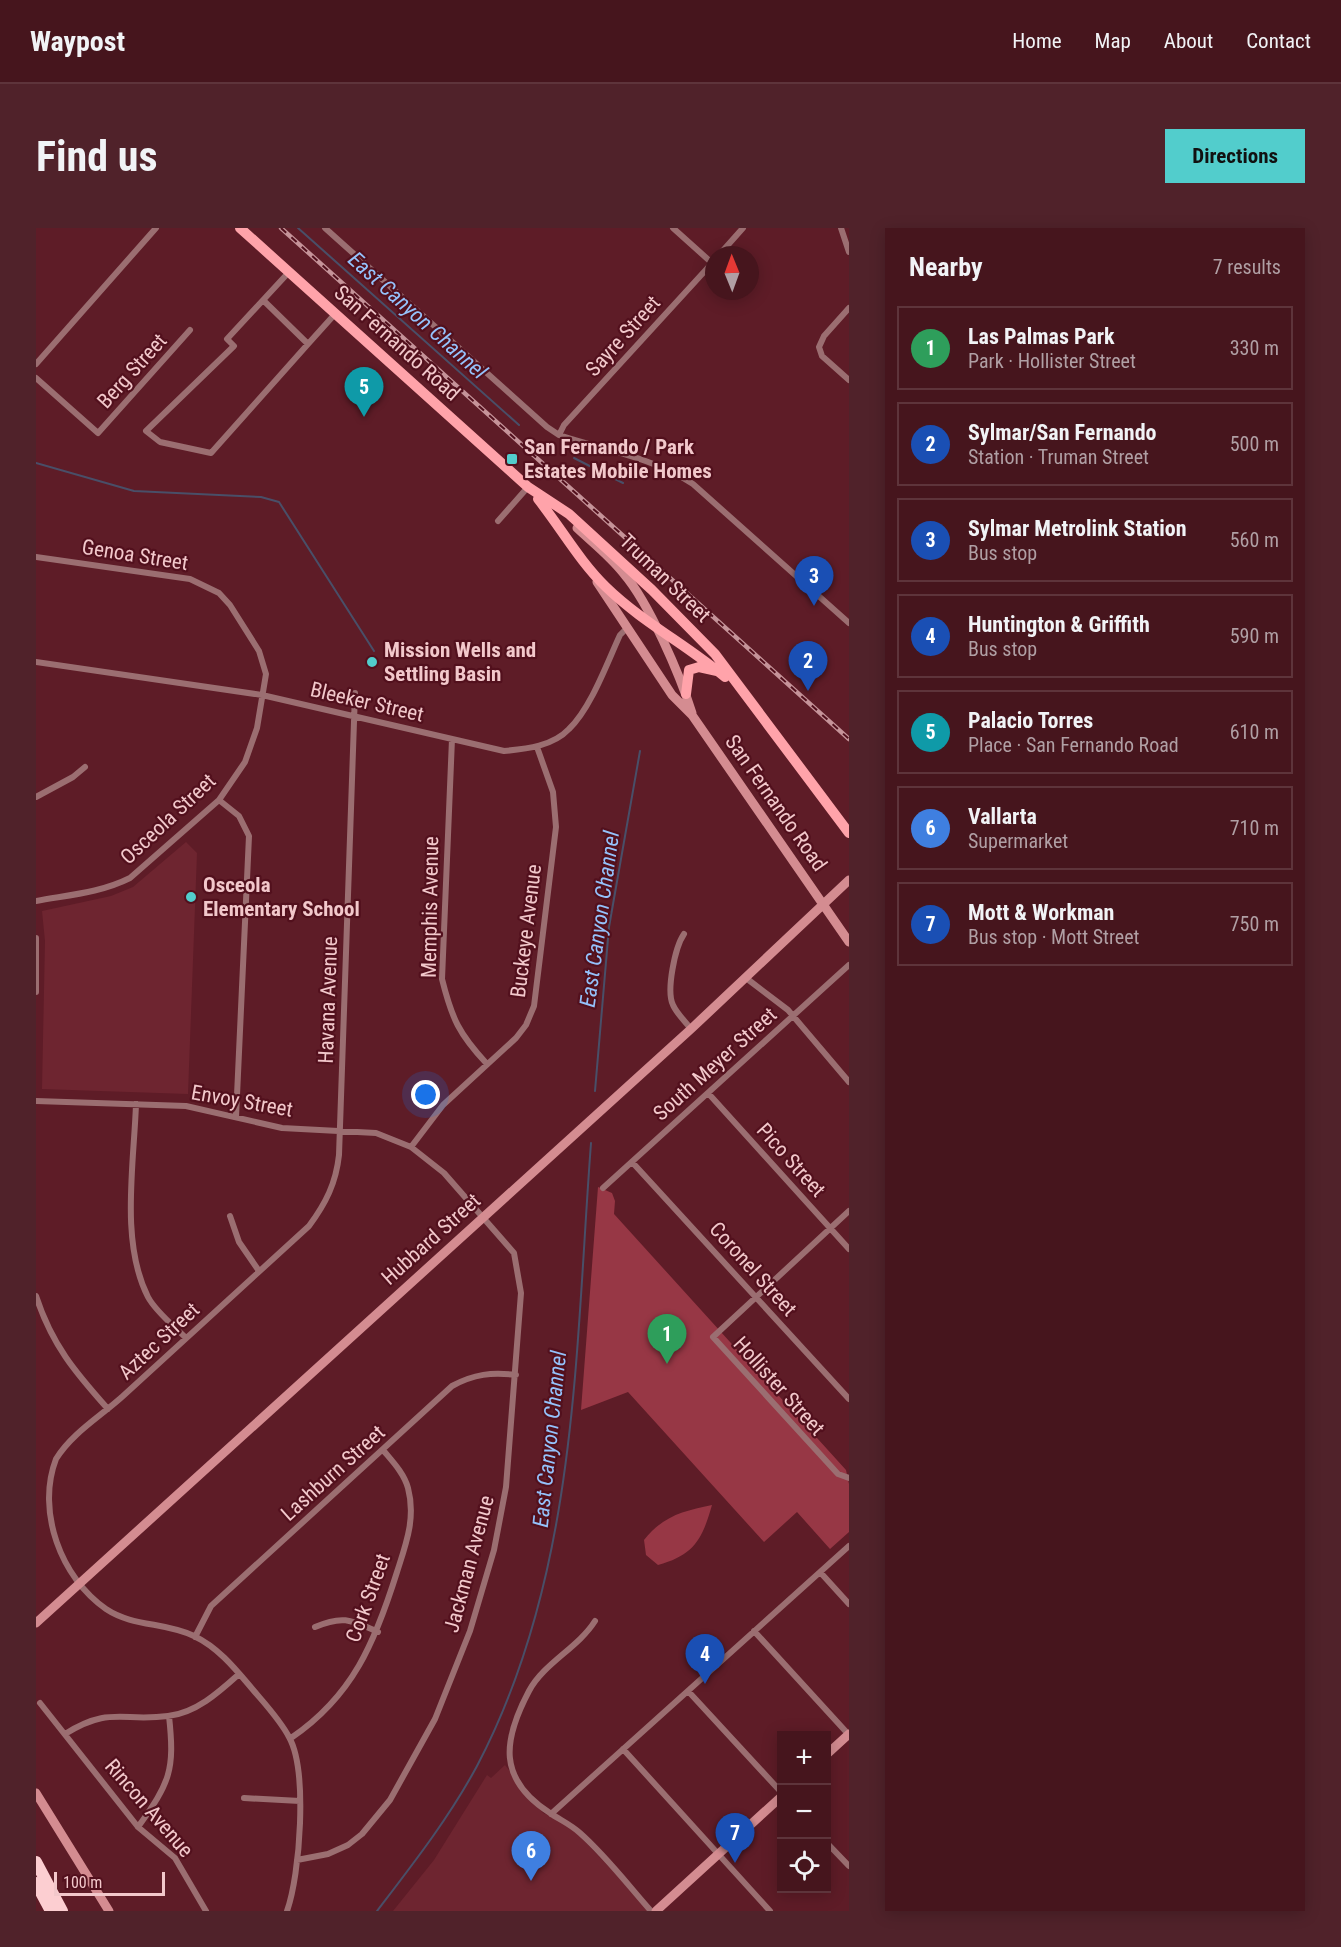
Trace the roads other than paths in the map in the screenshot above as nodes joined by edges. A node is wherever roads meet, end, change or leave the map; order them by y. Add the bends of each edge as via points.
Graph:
1 (156, 228) edge
2 (240, 228) edge
3 (325, 228) edge
4 (674, 228) edge
5 (743, 228) edge
6 (841, 228) edge
7 (727, 246) edge
8 (849, 252) edge
9 (705, 255) edge
10 (705, 271) edge
11 (289, 272) junction
12 (263, 300) junction
13 (849, 308) edge
14 (335, 314) junction
15 (190, 330) dead end
16 (308, 344) junction
17 (36, 364) edge
18 (36, 378) edge
19 (849, 380) edge
20 (559, 435) junction
21 (528, 487) junction
22 (552, 504) junction
23 (498, 521) dead end
24 (36, 557) edge
25 (588, 568) junction
26 (653, 623) junction
27 (849, 623) edge
28 (627, 628) junction
29 (36, 662) edge
30 (720, 672) junction
31 (741, 690) junction
32 (355, 693) dead end
33 (686, 694) junction
34 (262, 695) junction
35 (354, 715) junction
36 (692, 715) junction
37 (452, 739) junction
38 (537, 747) junction
39 (85, 767) dead end
40 (36, 797) edge
41 (219, 800) junction
42 (849, 833) edge
43 (849, 880) edge
44 (36, 901) edge
45 (824, 906) junction
46 (684, 934) dead end
47 (36, 938) edge
48 (849, 942) edge
49 (849, 965) edge
50 (746, 978) junction
51 (36, 992) edge
52 (792, 1016) junction
53 (691, 1029) junction
54 (487, 1064) junction
55 (849, 1082) edge
56 (708, 1093) junction
57 (36, 1101) edge
58 (136, 1104) junction
59 (236, 1117) junction
60 (339, 1130) junction
61 (411, 1147) junction
62 (632, 1162) junction
63 (603, 1188) dead end
64 (849, 1211) edge
65 (230, 1216) dead end
66 (482, 1217) junction
67 (831, 1229) junction
68 (849, 1249) edge
69 (259, 1271) junction
70 (36, 1296) edge
71 (755, 1297) junction
72 (186, 1338) junction
73 (516, 1375) junction
74 (849, 1399) edge
75 (108, 1409) junction
76 (383, 1450) junction
77 (849, 1478) edge
78 (849, 1546) edge
79 (820, 1572) junction
80 (80, 1583) junction
81 (849, 1604) edge
82 (595, 1621) dead end
83 (36, 1623) edge
84 (315, 1627) dead end
85 (754, 1631) junction
86 (378, 1632) junction
87 (195, 1637) junction
88 (239, 1674) junction
89 (688, 1690) junction
90 (40, 1703) dead end
91 (169, 1716) junction
92 (65, 1734) junction
93 (849, 1735) edge
94 (291, 1738) junction
95 (623, 1749) junction
96 (831, 1751) edge
97 (777, 1788) edge
98 (36, 1793) edge
99 (244, 1798) dead end
100 (777, 1799) edge
101 (300, 1801) junction
102 (551, 1814) junction
103 (138, 1827) junction
104 (831, 1847) edge
105 (718, 1854) junction
106 (297, 1860) junction
107 (36, 1862) edge
108 (849, 1866) edge
109 (36, 1883) edge
110 (36, 1898) edge
111 (43, 1911) edge
112 (51, 1911) edge
113 (62, 1911) edge
114 (109, 1911) edge
115 (206, 1911) edge
116 (287, 1911) edge
117 (651, 1911) edge
118 (656, 1911) edge
119 (770, 1911) edge

1 - 17 street
2 - 11 main road, San Fernando Road
3 - 20 street, San Fernando Road
4 - 9 street
5 - 7 street
6 - 8 street
10 - 20 street, Sayre Street
11 - 12 street
11 - 14 main road, San Fernando Road
12 - 16 street
12 - 16 street via 227,339 234,346 146,431 160,442 212,453
13 - 19 street via 819,345 822,356
14 - 16 street
14 - 21 main road, San Fernando Road
15 - 18 street, Berg Street via 98,433
20 - 27 street, San Fernando Road via 678,474
21 - 22 main road, San Fernando Road
21 - 23 street
21 - 25 main road, San Fernando Road
22 - 26 main road, San Fernando Road via 624,573
22 - 31 main road, Truman Street via 569,514 652,590 714,654
24 - 34 street, Genoa Street via 205,584 230,604 259,651 266,674
25 - 26 main road, Truman Street via 612,593
25 - 28 main road, San Fernando Road
26 - 30 main road, Truman Street
26 - 33 main road, San Fernando Road
28 - 36 main road, San Fernando Road via 672,695
28 - 38 street, Bleeker Street via 568,730
29 - 34 street, Bleeker Street
30 - 31 main road, Truman Street
30 - 33 main road via 706,667 689,670
31 - 42 main road, Truman Street
32 - 35 street, Havana Avenue
33 - 36 main road, San Fernando Road
34 - 35 street, Bleeker Street
34 - 41 street, Osceola Street via 251,748
35 - 37 street, Bleeker Street
35 - 60 street, Havana Avenue
36 - 45 main road, San Fernando Road
37 - 38 street, Bleeker Street via 504,751
37 - 54 street, Memphis Avenue via 442,979 464,1040
38 - 54 street, Buckeye Avenue via 554,792 556,827 538,987 526,1025
39 - 40 street
41 - 44 street, Osceola Street via 130,878 113,887
41 - 59 street via 239,816 249,836
43 - 45 main road, Hubbard Street
45 - 48 main road, San Fernando Road
45 - 50 main road, Hubbard Street
46 - 53 street via 676,947 671,1000
47 - 51 street
49 - 52 street, South Meyer Street
50 - 52 street
50 - 53 main road, Hubbard Street
52 - 55 street
52 - 56 street, South Meyer Street
53 - 66 main road, Hubbard Street
54 - 61 street, Buckeye Avenue via 429,1120
56 - 62 street, South Meyer Street
56 - 67 street, Pico Street
57 - 58 street, Envoy Street
58 - 59 street, Envoy Street via 197,1108
58 - 72 street via 132,1221 136,1267 149,1299
59 - 60 street, Envoy Street via 282,1128
60 - 61 street, Envoy Street via 376,1133
60 - 69 street, Aztec Street via 337,1175 322,1209
61 - 66 street, Envoy Street via 444,1173
62 - 63 street, South Meyer Street
62 - 71 street, Coronel Street
64 - 67 street
65 - 69 street via 238,1242
66 - 73 street, Jackman Avenue via 514,1253 517,1262 521,1293
66 - 80 main road, Hubbard Street
67 - 68 street, Pico Street
67 - 71 street
69 - 72 street, Aztec Street
70 - 75 street via 69,1364
71 - 74 street, Coronel Street
71 - 77 street, Hollister Street via 712,1337 838,1474
72 - 75 street, Aztec Street
73 - 76 street, Lashburn Street via 484,1373 452,1386
73 - 106 street, Jackman Avenue via 506,1487 494,1550 470,1631 435,1719 390,1800 362,1834 328,1854
75 - 80 street, Aztec Street via 68,1442 48,1475 43,1496 48,1533
76 - 86 street, Cork Street via 408,1486 412,1509 410,1529
76 - 87 street, Lashburn Street via 211,1606
78 - 79 street
79 - 81 street
79 - 85 street
80 - 83 main road, Hubbard Street
80 - 87 street, Aztec Street via 104,1608 125,1620 180,1630
82 - 102 street via 533,1685 510,1738 508,1756 517,1781
84 - 86 street via 334,1619 353,1621
85 - 89 street
85 - 93 street
86 - 94 street, Cork Street via 348,1682 327,1707
87 - 88 street, Aztec Street via 218,1651
88 - 91 street via 193,1708
88 - 94 street, Aztec Street
89 - 95 street
89 - 97 street
90 - 92 street, Rincon Avenue
91 - 92 street via 106,1716 86,1721
91 - 103 street via 173,1752 170,1775
92 - 103 street, Rincon Avenue
93 - 96 main road
94 - 101 street
95 - 102 street
95 - 105 street
98 - 114 main road
99 - 101 street
100 - 105 main road
101 - 106 street
102 - 117 street via 569,1822 583,1835
103 - 115 street, Rincon Avenue via 175,1858
104 - 108 street
105 - 118 main road
105 - 119 street
106 - 116 street
107 - 113 highway
109 - 112 highway
110 - 111 highway

